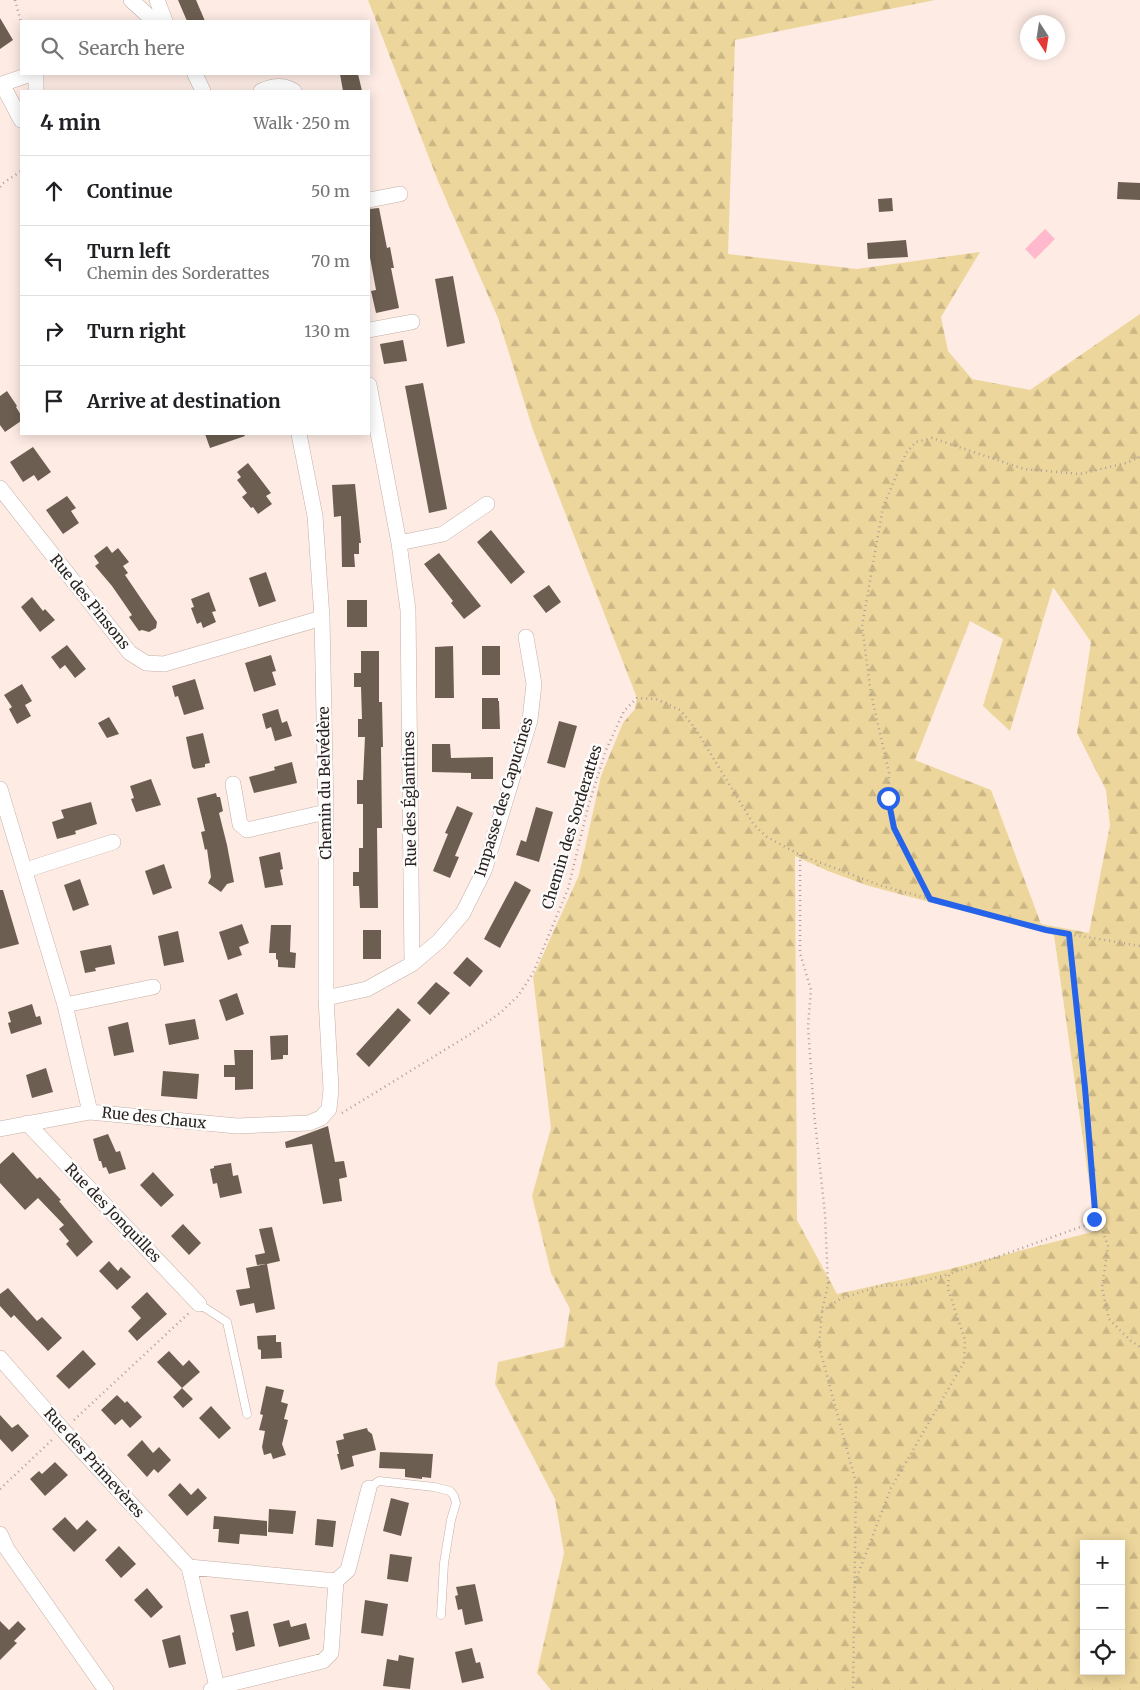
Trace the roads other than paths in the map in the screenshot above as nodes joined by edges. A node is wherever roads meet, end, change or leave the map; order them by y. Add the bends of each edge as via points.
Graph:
1 (132, 0) edge
2 (157, 0) edge
3 (153, 20) edge
4 (166, 20) edge
5 (28, 75) edge
6 (36, 75) edge
7 (195, 75) edge
8 (36, 90) edge
9 (203, 90) edge
10 (263, 90) edge
11 (292, 90) edge
12 (20, 118) edge
13 (400, 194) dead end
14 (370, 200) edge
15 (412, 322) dead end
16 (370, 330) edge
17 (370, 389) edge
18 (299, 435) edge
19 (0, 488) edge
20 (487, 504) dead end
21 (400, 542) junction
22 (322, 618) junction
23 (526, 637) dead end
24 (233, 784) dead end
25 (0, 789) edge
26 (326, 812) junction
27 (112, 842) dead end
28 (26, 870) junction
29 (412, 964) junction
30 (153, 987) dead end
31 (326, 998) junction
32 (64, 1005) junction
33 (90, 1112) junction
34 (27, 1123) junction
35 (309, 1124) joint
36 (0, 1129) edge
37 (199, 1304) joint
38 (0, 1358) edge
39 (247, 1414) dead end
40 (369, 1488) joint
41 (0, 1534) edge
42 (189, 1567) junction
43 (336, 1581) junction
44 (441, 1615) dead end
45 (214, 1688) edge
46 (106, 1690) edge

1 - 3 street
2 - 4 street
5 - 12 street via 2,84
6 - 8 street
7 - 9 street
10 - 11 street via 271,86
13 - 14 street
15 - 16 street
17 - 21 street, Rue des Églantines
18 - 22 street, Chemin du Belvédère via 314,516
19 - 22 street, Rue des Pinsons via 130,653 146,663 164,664
20 - 21 street via 443,534
21 - 29 street, Rue des Églantines via 408,610
22 - 26 street, Chemin du Belvédère
23 - 29 street, Impasse des Capucines via 534,684 530,720 484,872 463,913 439,941
24 - 26 street via 240,824 247,830
25 - 28 street
26 - 31 street, Chemin du Belvédère
27 - 28 street
28 - 32 street
29 - 31 street via 366,989
30 - 32 street
31 - 35 street, Chemin du Belvédère via 331,1089 329,1109
32 - 33 street
33 - 34 street, Rue des Chaux
33 - 35 street, Rue des Chaux via 237,1126
34 - 36 street, Rue des Chaux
34 - 37 street, Rue des Jonquilles
37 - 39 lane via 227,1322
38 - 42 street, Rue des Primevères
40 - 43 street via 348,1570
40 - 44 lane via 379,1481 434,1487 450,1491 454,1496 456,1503 444,1563
41 - 46 street via 7,1549
42 - 43 street
42 - 45 street, Rue des Primevères
43 - 45 street, Rue des Primevères via 331,1653 323,1661

